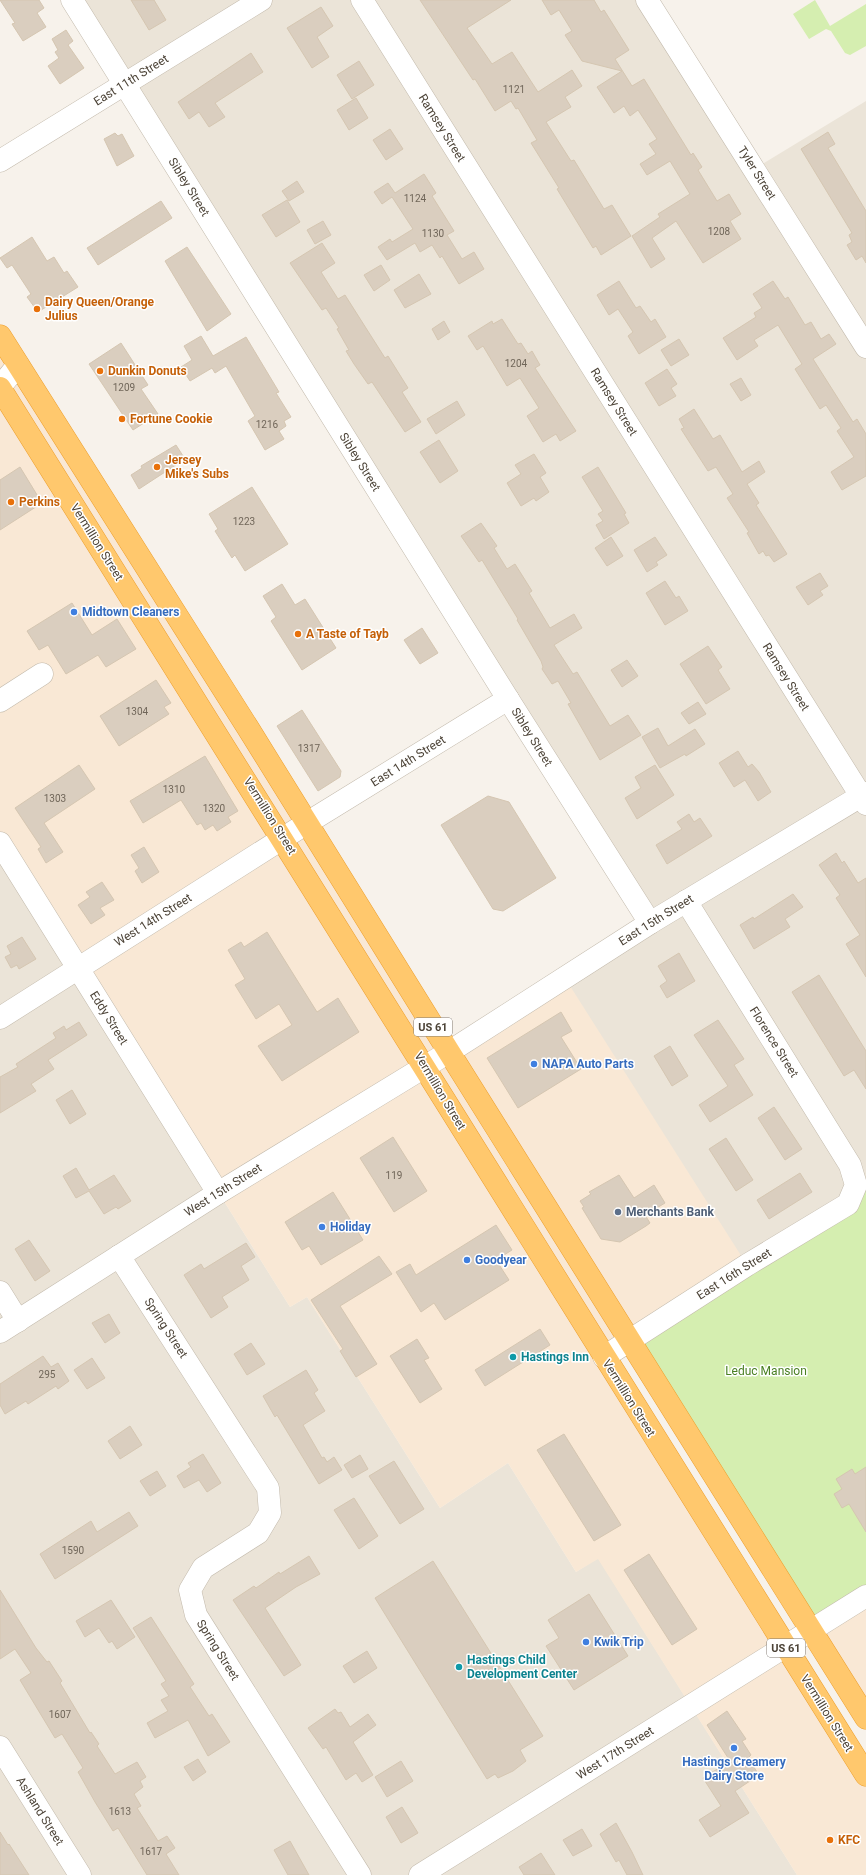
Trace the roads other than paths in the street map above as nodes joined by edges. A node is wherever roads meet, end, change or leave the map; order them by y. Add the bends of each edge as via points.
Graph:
1 (72, 0) edge
2 (261, 0) edge
3 (362, 0) edge
4 (647, 0) edge
5 (124, 84) junction
6 (0, 161) edge
7 (0, 336) edge
8 (866, 347) edge
9 (18, 365) junction
10 (0, 388) edge
11 (42, 674) dead end
12 (508, 699) junction
13 (0, 702) edge
14 (864, 798) edge
15 (307, 823) junction
16 (284, 838) junction
17 (0, 843) edge
18 (686, 901) junction
19 (650, 923) junction
20 (78, 967) junction
21 (0, 1018) edge
22 (449, 1052) junction
23 (425, 1066) junction
24 (856, 1185) joint
25 (218, 1193) junction
26 (119, 1256) junction
27 (0, 1292) edge
28 (9, 1327) edge
29 (629, 1339) junction
30 (604, 1357) junction
31 (866, 1596) edge
32 (811, 1631) junction
33 (785, 1647) junction
34 (866, 1718) edge
35 (0, 1747) edge
36 (866, 1775) edge
37 (80, 1875) edge
38 (360, 1875) edge
39 (420, 1875) edge

1 - 5 street, Sibley Street
2 - 5 street, East 11th Street
3 - 14 street, Ramsey Street
4 - 8 street, Tyler Street
5 - 6 street, East 11th Street
5 - 12 street, Sibley Street
7 - 9 highway, US 61
9 - 10 street
9 - 15 highway, US 61
10 - 16 highway, Vermillion Street / US 61
11 - 13 street
12 - 15 street, East 14th Street
12 - 19 street, Sibley Street
14 - 18 street, East 15th Street
15 - 16 street, West 14th Street
15 - 22 highway, US 61
16 - 20 street, West 14th Street
16 - 23 highway, Vermillion Street / US 61
17 - 20 street, Eddy Street
18 - 19 street, East 15th Street
18 - 24 street, Florence Street via 850,1165
19 - 22 street, East 15th Street
20 - 21 street, West 14th Street
20 - 25 street, Eddy Street
22 - 23 street, West 15th Street
22 - 29 highway, US 61
23 - 25 street, West 15th Street
23 - 30 highway, Vermillion Street / US 61
24 - 29 street, East 16th Street via 848,1204
25 - 26 street, West 15th Street
26 - 28 street, West 15th Street
26 - 38 street, Spring Street via 268,1488 270,1513 258,1533 203,1568 190,1590 196,1615
27 - 28 street
29 - 30 street, East 16th Street
29 - 32 highway, US 61
30 - 33 highway, Vermillion Street / US 61
31 - 32 street, West 17th Street
32 - 33 street, West 17th Street
32 - 34 highway, US 61
33 - 36 highway, Vermillion Street / US 61
33 - 39 street, West 17th Street
35 - 37 street, Ashland Street

